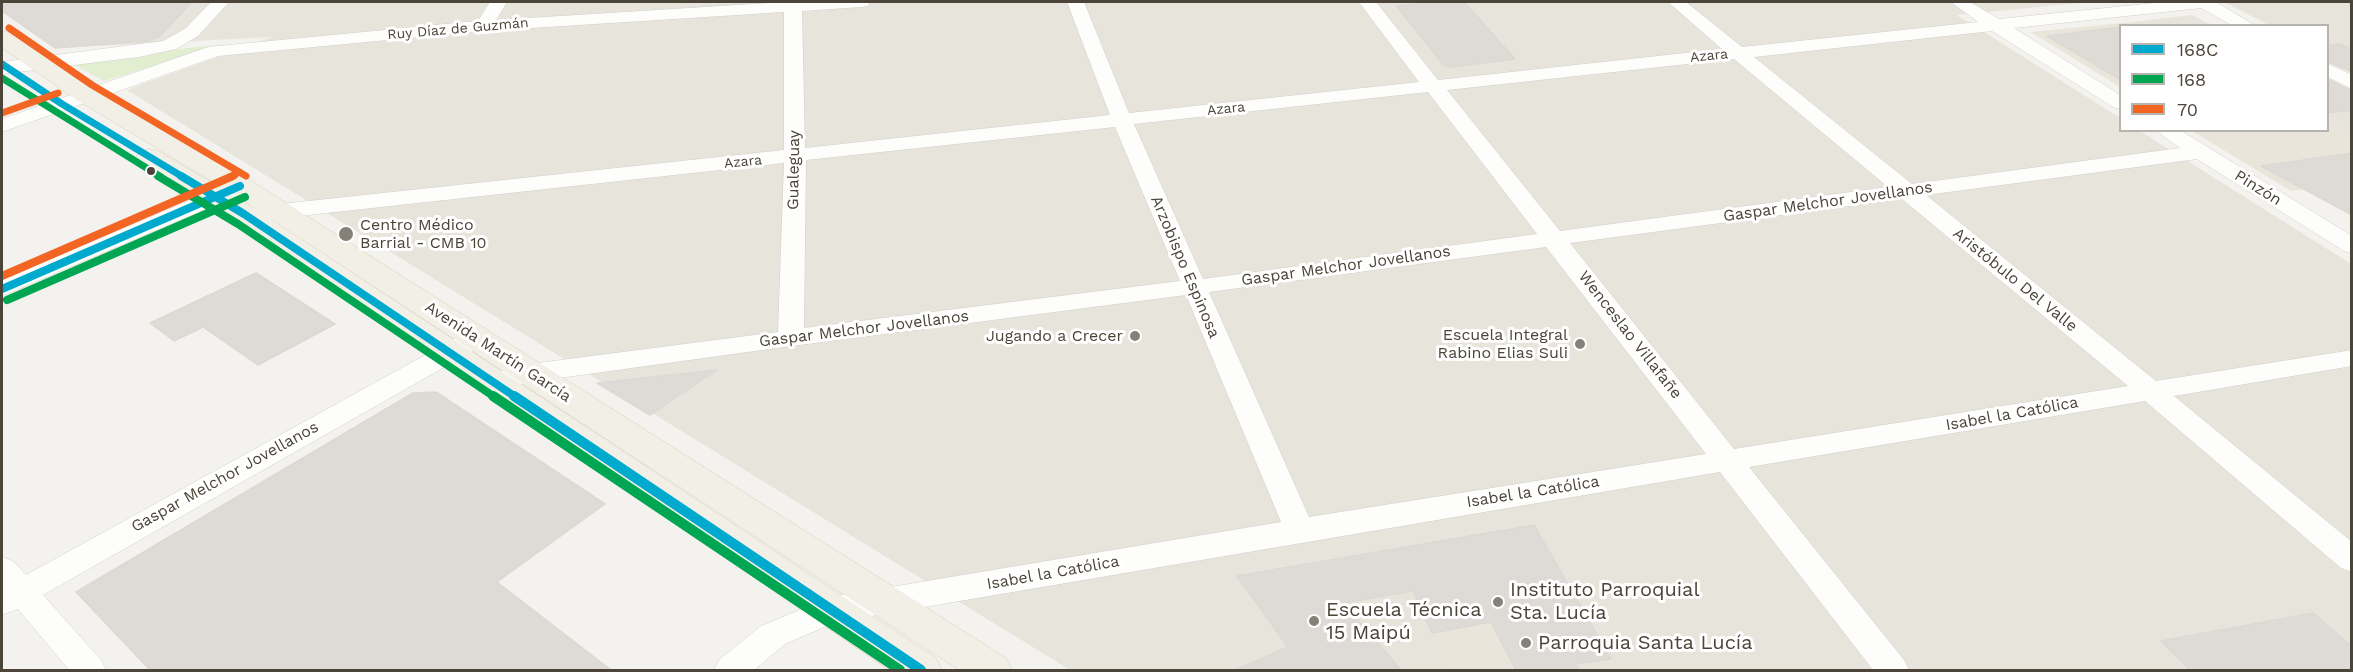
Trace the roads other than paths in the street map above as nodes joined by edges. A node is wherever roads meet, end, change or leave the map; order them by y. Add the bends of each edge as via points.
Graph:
1 (220, 2) edge
2 (498, 2) edge
3 (862, 2) edge
4 (1075, 2) edge
5 (1367, 2) edge
6 (1676, 2) edge
7 (1959, 2) edge
8 (2205, 2) edge
9 (793, 3) edge
10 (1995, 24) junction
11 (2244, 24) edge
12 (484, 26) junction
13 (2, 38) edge
14 (175, 43) junction
15 (252, 48) junction
16 (1739, 53) junction
17 (38, 62) junction
18 (3, 66) edge
19 (2329, 71) edge
20 (2352, 83) edge
21 (1434, 87) junction
22 (86, 95) junction
23 (2119, 102) edge
24 (62, 104) junction
25 (1122, 120) junction
26 (2, 126) edge
27 (2168, 132) edge
28 (2200, 152) junction
29 (795, 156) junction
30 (1907, 191) junction
31 (232, 199) junction
32 (277, 211) junction
33 (1554, 238) junction
34 (2352, 246) edge
35 (1194, 287) junction
36 (2, 290) edge
37 (791, 338) junction
38 (462, 345) junction
39 (2352, 358) edge
40 (530, 373) junction
41 (492, 381) junction
42 (2151, 390) junction
43 (1728, 461) junction
44 (1300, 530) junction
45 (2352, 560) edge
46 (9, 588) edge
47 (885, 602) junction
48 (831, 610) junction
49 (89, 670) edge
50 (731, 670) edge
51 (921, 670) edge
52 (991, 670) edge
53 (1892, 670) edge

1 - 14 street via 192,33
2 - 12 street
3 - 9 street, Ruy Díaz de Guzmán
4 - 25 street, Arzobispo Espinosa
5 - 21 street, Wenceslao Villafañe
6 - 16 street, Aristóbulo Del Valle
7 - 10 street
8 - 10 street, Azara
8 - 11 street
9 - 12 street, Ruy Díaz de Guzmán
9 - 29 street, Gualeguay
10 - 16 street, Azara
10 - 23 street
12 - 15 street, Ruy Díaz de Guzmán
13 - 17 main road, Avenida Martín García
14 - 15 street
14 - 17 street
15 - 22 street, Ruy Díaz de Guzmán via 201,55
16 - 21 street, Azara
16 - 30 street, Aristóbulo Del Valle
17 - 18 street
17 - 22 main road, Avenida Martín García
18 - 24 main road, Avenida Martín García
19 - 20 street
21 - 25 street, Azara
21 - 33 street, Wenceslao Villafañe
22 - 24 street, Ruy Díaz de Guzmán
22 - 31 main road, Avenida Martín García
24 - 26 street, Ruy Díaz de Guzmán
24 - 31 main road, Avenida Martín García
25 - 29 street, Azara
25 - 35 street, Arzobispo Espinosa
27 - 28 street, Pinzón
28 - 30 street, Gaspar Melchor Jovellanos
28 - 34 street, Pinzón
29 - 32 street, Azara
29 - 37 street, Gualeguay
30 - 33 street, Gaspar Melchor Jovellanos
30 - 42 street, Aristóbulo Del Valle
31 - 32 main road, Avenida Martín García
31 - 36 street
31 - 38 main road, Avenida Martín García
32 - 38 main road, Avenida Martín García
33 - 35 street, Gaspar Melchor Jovellanos
33 - 43 street, Wenceslao Villafañe
35 - 37 street, Gaspar Melchor Jovellanos
35 - 44 street, Arzobispo Espinosa
37 - 40 street, Gaspar Melchor Jovellanos
38 - 40 main road, Avenida Martín García
38 - 41 main road, Avenida Martín García
38 - 46 street, Gaspar Melchor Jovellanos
39 - 42 street, Isabel la Católica
40 - 41 street, Gaspar Melchor Jovellanos
40 - 47 main road, Avenida Martín García
41 - 48 main road, Avenida Martín García
42 - 43 street, Isabel la Católica
42 - 45 street, Aristóbulo Del Valle
43 - 44 street, Isabel la Católica
43 - 53 street, Wenceslao Villafañe
44 - 47 street, Isabel la Católica
46 - 49 street
47 - 48 street, Isabel la Católica
47 - 52 main road, Avenida Martín García
48 - 50 street, Isabel la Católica via 773,634
48 - 51 main road, Avenida Martín García

